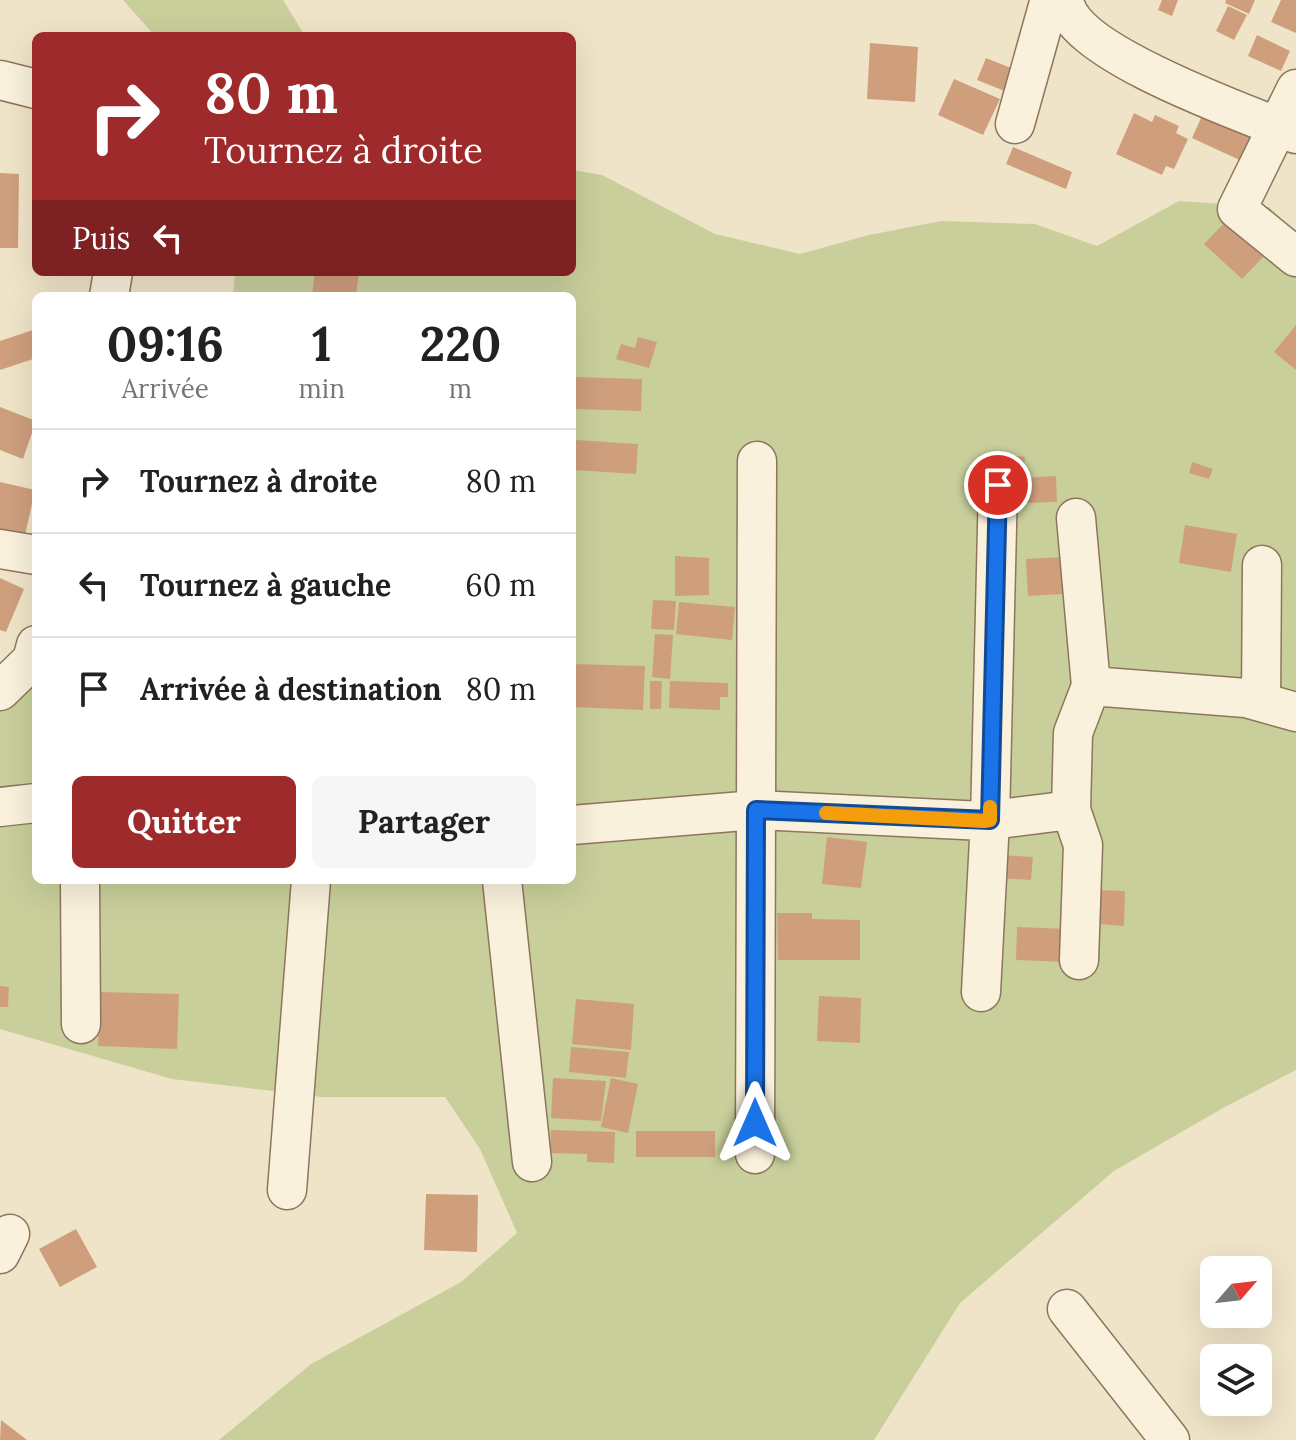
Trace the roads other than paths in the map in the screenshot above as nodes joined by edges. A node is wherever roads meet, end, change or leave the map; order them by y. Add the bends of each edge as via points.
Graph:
1 (1051, 4) edge
2 (0, 80) edge
3 (32, 88) edge
4 (1296, 89) edge
5 (1015, 124) dead end
6 (1287, 130) edge
7 (1296, 257) edge
8 (757, 461) dead end
9 (998, 485) dead end
10 (1076, 518) dead end
11 (0, 549) edge
12 (32, 554) edge
13 (1262, 565) dead end
14 (32, 660) edge
15 (1091, 686) junction
16 (0, 691) edge
17 (1278, 707) edge
18 (32, 803) edge
19 (0, 807) edge
20 (756, 810) junction
21 (1071, 810) junction
22 (990, 820) junction
23 (576, 825) edge
24 (80, 884) edge
25 (311, 884) edge
26 (502, 884) edge
27 (1079, 960) dead end
28 (981, 992) dead end
29 (81, 1024) dead end
30 (755, 1154) dead end
31 (532, 1162) dead end
32 (287, 1190) dead end
33 (1067, 1309) dead end
34 (1170, 1440) edge

1 - 5 street
1 - 6 street via 1146,71
2 - 3 street
4 - 6 street
6 - 7 street via 1237,209
8 - 20 street
9 - 22 street
10 - 15 street
11 - 12 street
13 - 17 street
14 - 16 street
15 - 17 street
15 - 21 street via 1073,733
18 - 19 street
20 - 22 street
20 - 23 street
20 - 30 street
21 - 22 street
21 - 27 street via 1083,845
22 - 28 street
24 - 29 street
25 - 32 street
26 - 31 street
33 - 34 street

